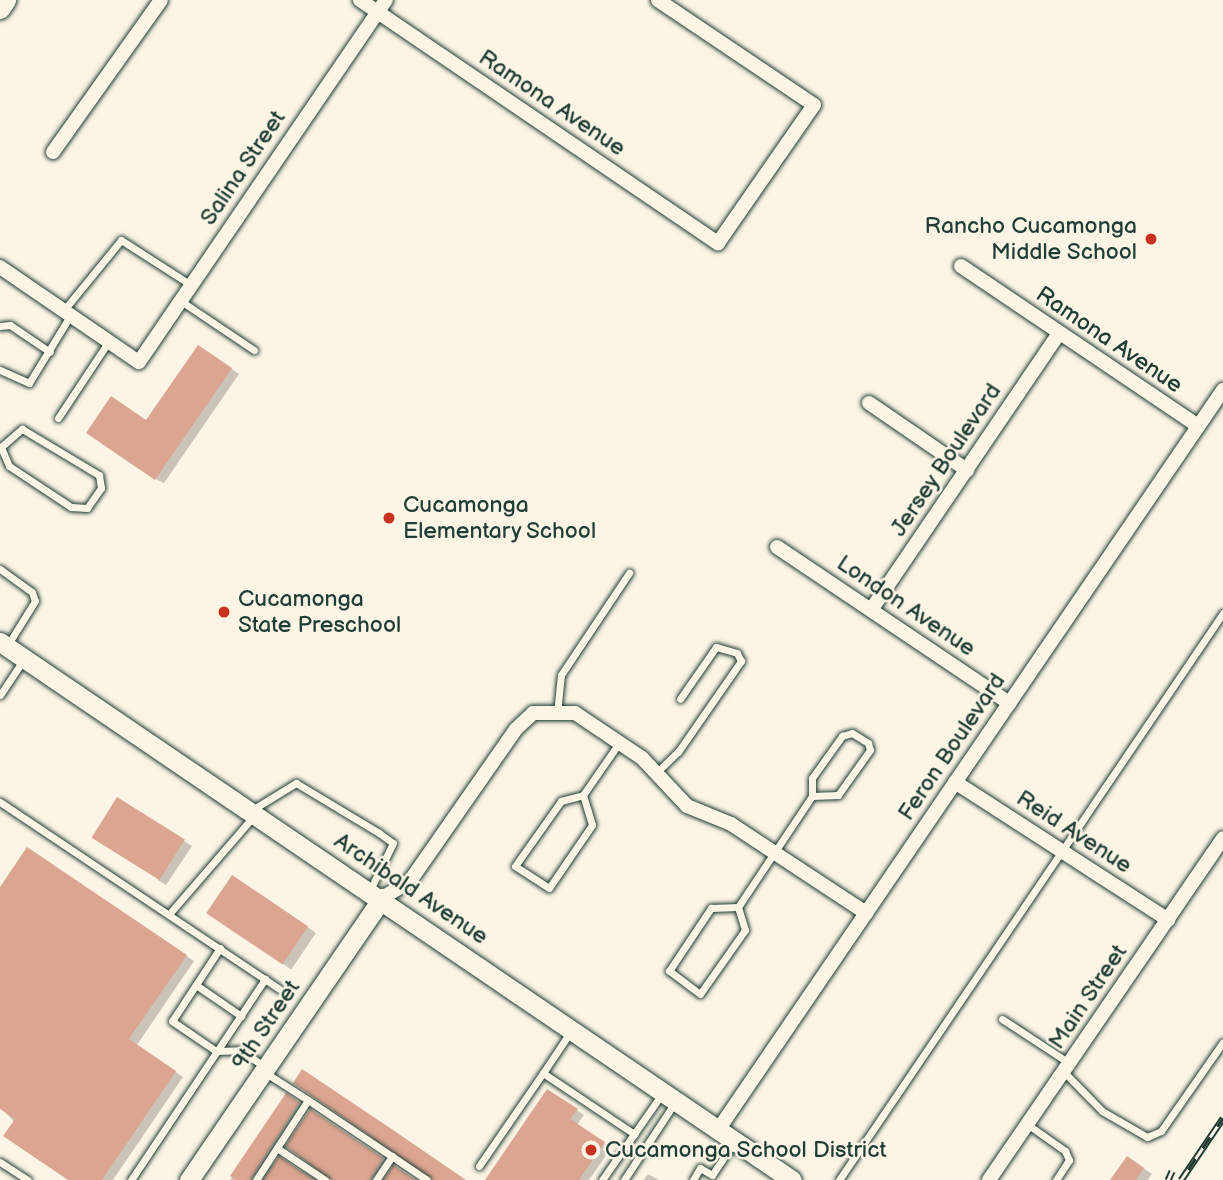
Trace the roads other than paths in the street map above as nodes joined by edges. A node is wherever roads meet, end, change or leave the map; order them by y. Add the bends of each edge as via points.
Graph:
1 (6, 0) edge
2 (161, 0) edge
3 (360, 0) edge
4 (658, 0) edge
5 (382, 6) edge
6 (0, 9) edge
7 (53, 152) dead end
8 (961, 266) dead end
9 (0, 267) edge
10 (191, 285) junction
11 (180, 300) junction
12 (67, 313) junction
13 (0, 326) edge
14 (1058, 335) junction
15 (109, 341) junction
16 (254, 350) dead end
17 (50, 352) junction
18 (0, 370) edge
19 (1223, 390) edge
20 (869, 403) dead end
21 (58, 418) dead end
22 (1198, 426) junction
23 (0, 452) edge
24 (967, 470) junction
25 (777, 547) dead end
26 (0, 569) edge
27 (629, 573) dead end
28 (871, 610) junction
29 (1223, 613) edge
30 (3, 644) edge
31 (25, 659) junction
32 (0, 695) edge
33 (680, 699) dead end
34 (1009, 703) junction
35 (556, 713) junction
36 (619, 743) junction
37 (657, 772) junction
38 (955, 782) junction
39 (583, 795) junction
40 (812, 796) junction
41 (0, 802) edge
42 (253, 812) junction
43 (1223, 838) edge
44 (1059, 850) junction
45 (771, 852) junction
46 (376, 894) junction
47 (738, 907) junction
48 (170, 913) junction
49 (866, 913) junction
50 (1168, 920) junction
51 (220, 948) junction
52 (265, 979) junction
53 (195, 985) junction
54 (279, 989) dead end
55 (241, 1016) junction
56 (1002, 1019) dead end
57 (573, 1029) junction
58 (1223, 1042) edge
59 (216, 1051) junction
60 (1067, 1068) junction
61 (265, 1070) junction
62 (543, 1073) junction
63 (670, 1096) junction
64 (308, 1100) junction
65 (1027, 1124) junction
66 (718, 1130) junction
67 (634, 1134) junction
68 (734, 1141) junction
69 (277, 1148) junction
70 (392, 1156) junction
71 (0, 1162) edge
72 (479, 1166) dead end
73 (715, 1177) edge
74 (787, 1179) edge
75 (28, 1180) edge
76 (131, 1180) edge
77 (189, 1180) edge
78 (256, 1180) edge
79 (325, 1180) edge
80 (376, 1180) edge
81 (427, 1180) edge
82 (602, 1180) edge
83 (624, 1180) edge
84 (693, 1180) edge
85 (839, 1180) edge
86 (989, 1180) edge
87 (1056, 1180) edge

1 - 6 main road
2 - 7 street
3 - 5 street, Ramona Avenue
4 - 5 street, Ramona Avenue via 814,105 718,243
5 - 10 street, Salina Street
8 - 14 street, Ramona Avenue
9 - 12 street
10 - 11 street, Salina Street
10 - 12 lane via 121,240
11 - 15 street, Salina Street via 139,362
11 - 16 lane
12 - 15 street
12 - 17 lane
13 - 17 lane via 10,325
14 - 22 street, Ramona Avenue
14 - 24 street, Jersey Boulevard
15 - 21 lane
17 - 18 lane via 24,384
19 - 22 street, Feron Boulevard
20 - 24 street
22 - 34 street, Feron Boulevard
23 - 23 lane via 9,466 71,507 87,508 101,488 99,475 35,432 11,435
24 - 28 street, Jersey Boulevard
25 - 28 street, London Avenue
26 - 30 lane via 32,592 35,601
27 - 35 lane via 561,675
28 - 34 street, London Avenue
29 - 44 lane
30 - 31 main road, Archibald Avenue
31 - 32 lane
31 - 42 main road, Archibald Avenue
33 - 37 lane via 716,647 737,653 741,661 678,752
34 - 38 street, Feron Boulevard
35 - 36 street via 575,713
35 - 46 street via 533,713 516,729 410,881
36 - 37 street
36 - 39 lane
37 - 45 street via 687,806 732,824
38 - 44 street, Reid Avenue
38 - 49 street, Feron Boulevard
39 - 39 lane via 561,801 515,866 548,888 592,825
40 - 40 lane via 812,778 842,736 852,733 868,743 870,750 838,795
40 - 45 lane
41 - 48 lane
42 - 46 main road, Archibald Avenue
42 - 46 lane via 296,783 372,828 393,843
42 - 48 lane
43 - 50 street, Main Street
44 - 50 street, Reid Avenue
44 - 85 lane
45 - 47 lane
45 - 49 street
46 - 57 main road, Archibald Avenue
46 - 61 main road, 9th Street
47 - 47 lane via 711,908 669,971 700,993 745,930
48 - 51 lane
49 - 66 street, Feron Boulevard
50 - 60 street, Main Street
51 - 52 lane
51 - 53 lane
52 - 54 lane
52 - 55 lane
53 - 55 lane
53 - 59 lane via 172,1021
55 - 59 lane
56 - 60 lane
57 - 62 lane
57 - 63 main road, Archibald Avenue
58 - 60 lane via 1161,1131 1147,1137 1102,1111
59 - 61 lane via 240,1050
59 - 76 lane
60 - 65 street, Main Street
61 - 64 lane
61 - 77 main road, 9th Street
62 - 67 lane
62 - 72 lane
63 - 66 main road, Archibald Avenue
63 - 67 lane
63 - 83 lane
64 - 69 lane
64 - 70 lane
65 - 86 street, Main Street
65 - 87 lane via 1066,1151 1069,1160
66 - 68 main road, Archibald Avenue
67 - 82 lane
68 - 73 lane
68 - 74 main road, Archibald Avenue
69 - 78 lane
69 - 79 lane
70 - 80 lane
70 - 81 lane
71 - 75 lane
73 - 84 lane via 701,1168

